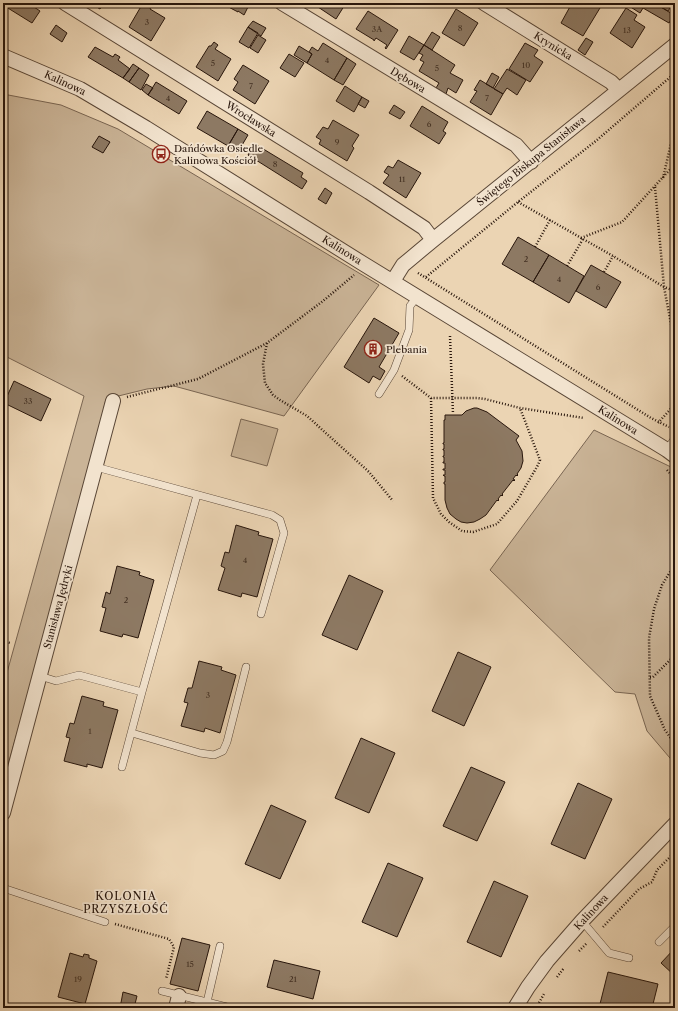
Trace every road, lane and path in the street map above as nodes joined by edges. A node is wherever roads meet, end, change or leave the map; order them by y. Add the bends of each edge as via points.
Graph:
1 (65, 3) edge
2 (282, 3) edge
3 (484, 3) edge
4 (675, 45) edge
5 (3, 56) edge
6 (675, 74) edge
7 (620, 90) junction
8 (675, 126) edge
9 (531, 162) junction
10 (675, 164) edge
11 (663, 178) junction
12 (655, 187) junction
13 (518, 202) junction
14 (550, 220) junction
15 (582, 239) junction
16 (433, 240) junction
17 (535, 247) dead end
18 (613, 256) junction
19 (403, 265) junction
20 (567, 266) dead end
21 (604, 272) dead end
22 (354, 275) dead end
23 (426, 278) junction
24 (393, 281) junction
25 (664, 288) junction
26 (675, 291) edge
27 (418, 297) junction
28 (267, 343) junction
29 (450, 343) dead end
30 (675, 345) edge
31 (394, 370) junction
32 (379, 394) dead end
33 (431, 398) junction
34 (452, 398) junction
35 (113, 401) joint
36 (520, 408) junction
37 (453, 414) dead end
38 (577, 418) dead end
39 (671, 428) dead end
40 (675, 438) edge
41 (671, 453) edge
42 (96, 467) junction
43 (197, 495) junction
44 (393, 501) dead end
45 (675, 564) edge
46 (261, 614) dead end
47 (3, 641) edge
48 (10, 643) dead end
49 (675, 655) edge
50 (246, 667) dead end
51 (40, 676) junction
52 (650, 677) junction
53 (142, 692) junction
54 (132, 733) junction
55 (675, 744) edge
56 (122, 767) dead end
57 (3, 813) edge
58 (675, 824) edge
59 (3, 888) edge
60 (582, 921) junction
61 (105, 922) joint
62 (675, 926) edge
63 (659, 942) dead end
64 (220, 946) dead end
65 (629, 958) dead end
66 (162, 991) joint
67 (178, 1002) edge
68 (207, 1002) junction
69 (231, 1008) edge
70 (515, 1008) edge

1 - 16 street, Wrocławska via 369,192 424,228
2 - 9 street, Dębowa via 516,145
3 - 7 street, Krynicka
4 - 7 street, Świętego Biskupa Stanisława
5 - 24 street, Kalinowa via 80,89 169,141
6 - 13 path
7 - 9 street, Świętego Biskupa Stanisława
8 - 11 path
9 - 16 street, Świętego Biskupa Stanisława
10 - 11 path
11 - 12 path
12 - 15 path via 622,222
12 - 25 path
13 - 14 path
13 - 23 path
14 - 15 path
14 - 17 path
15 - 18 path
15 - 20 path
16 - 19 street, Świętego Biskupa Stanisława
18 - 21 path
18 - 25 path
19 - 23 path
19 - 24 street, Świętego Biskupa Stanisława
22 - 28 path via 323,302
23 - 39 path
24 - 27 street, Kalinowa
25 - 26 path
25 - 30 path
27 - 31 lane via 410,306 409,330
27 - 41 street, Kalinowa
28 - 35 path via 198,379
28 - 44 path via 263,364 266,383 273,395 307,416 369,472
29 - 34 path
31 - 32 lane
31 - 33 path
33 - 34 path
33 - 36 path via 433,498 441,514 462,531 473,532 497,524 518,500 538,466 540,460
34 - 36 path via 486,399
34 - 37 path
35 - 42 street, Stanisława Jędryki
36 - 38 path
40 - 41 lane
42 - 43 lane
42 - 51 street, Stanisława Jędryki
43 - 46 lane via 272,515 280,520 284,532
43 - 53 lane
45 - 52 path via 662,585 654,610 649,638
47 - 48 path
49 - 52 path
50 - 54 lane via 223,751 214,754 200,753
51 - 53 lane via 56,680 79,675
51 - 57 street, Stanisława Jędryki
52 - 55 path via 650,696 665,730
53 - 54 lane
54 - 56 lane
58 - 60 street, Kalinowa
59 - 61 lane
60 - 65 lane via 609,953
60 - 70 street, Kalinowa via 547,961
61 - 66 path via 169,938 174,948
62 - 63 lane
64 - 68 lane
66 - 67 lane
67 - 68 lane
68 - 69 lane

